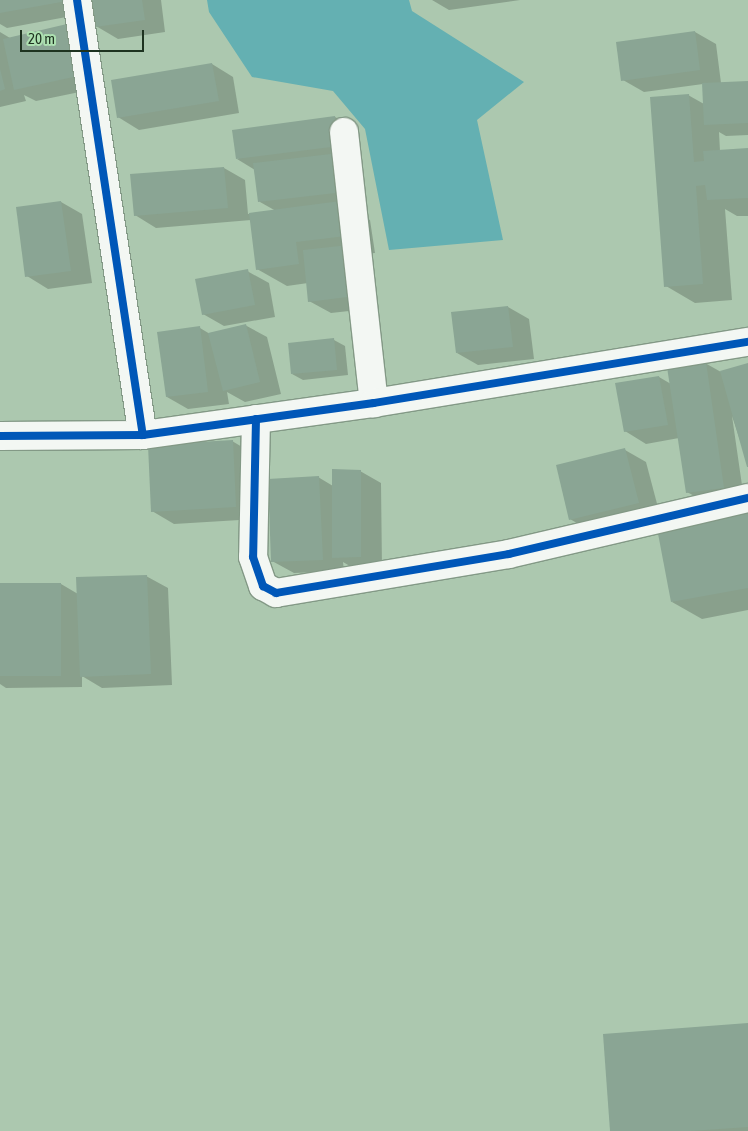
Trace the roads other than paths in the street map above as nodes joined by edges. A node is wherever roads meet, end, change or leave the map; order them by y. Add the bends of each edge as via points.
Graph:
1 (77, 0) edge
2 (344, 132) dead end
3 (748, 342) edge
4 (374, 403) junction
5 (256, 419) junction
6 (143, 435) junction
7 (0, 436) edge
8 (748, 498) edge

1 - 6 street
2 - 4 street
3 - 4 street
4 - 5 street
5 - 6 street
5 - 8 street via 253,557 263,586 276,593 509,554
6 - 7 street

